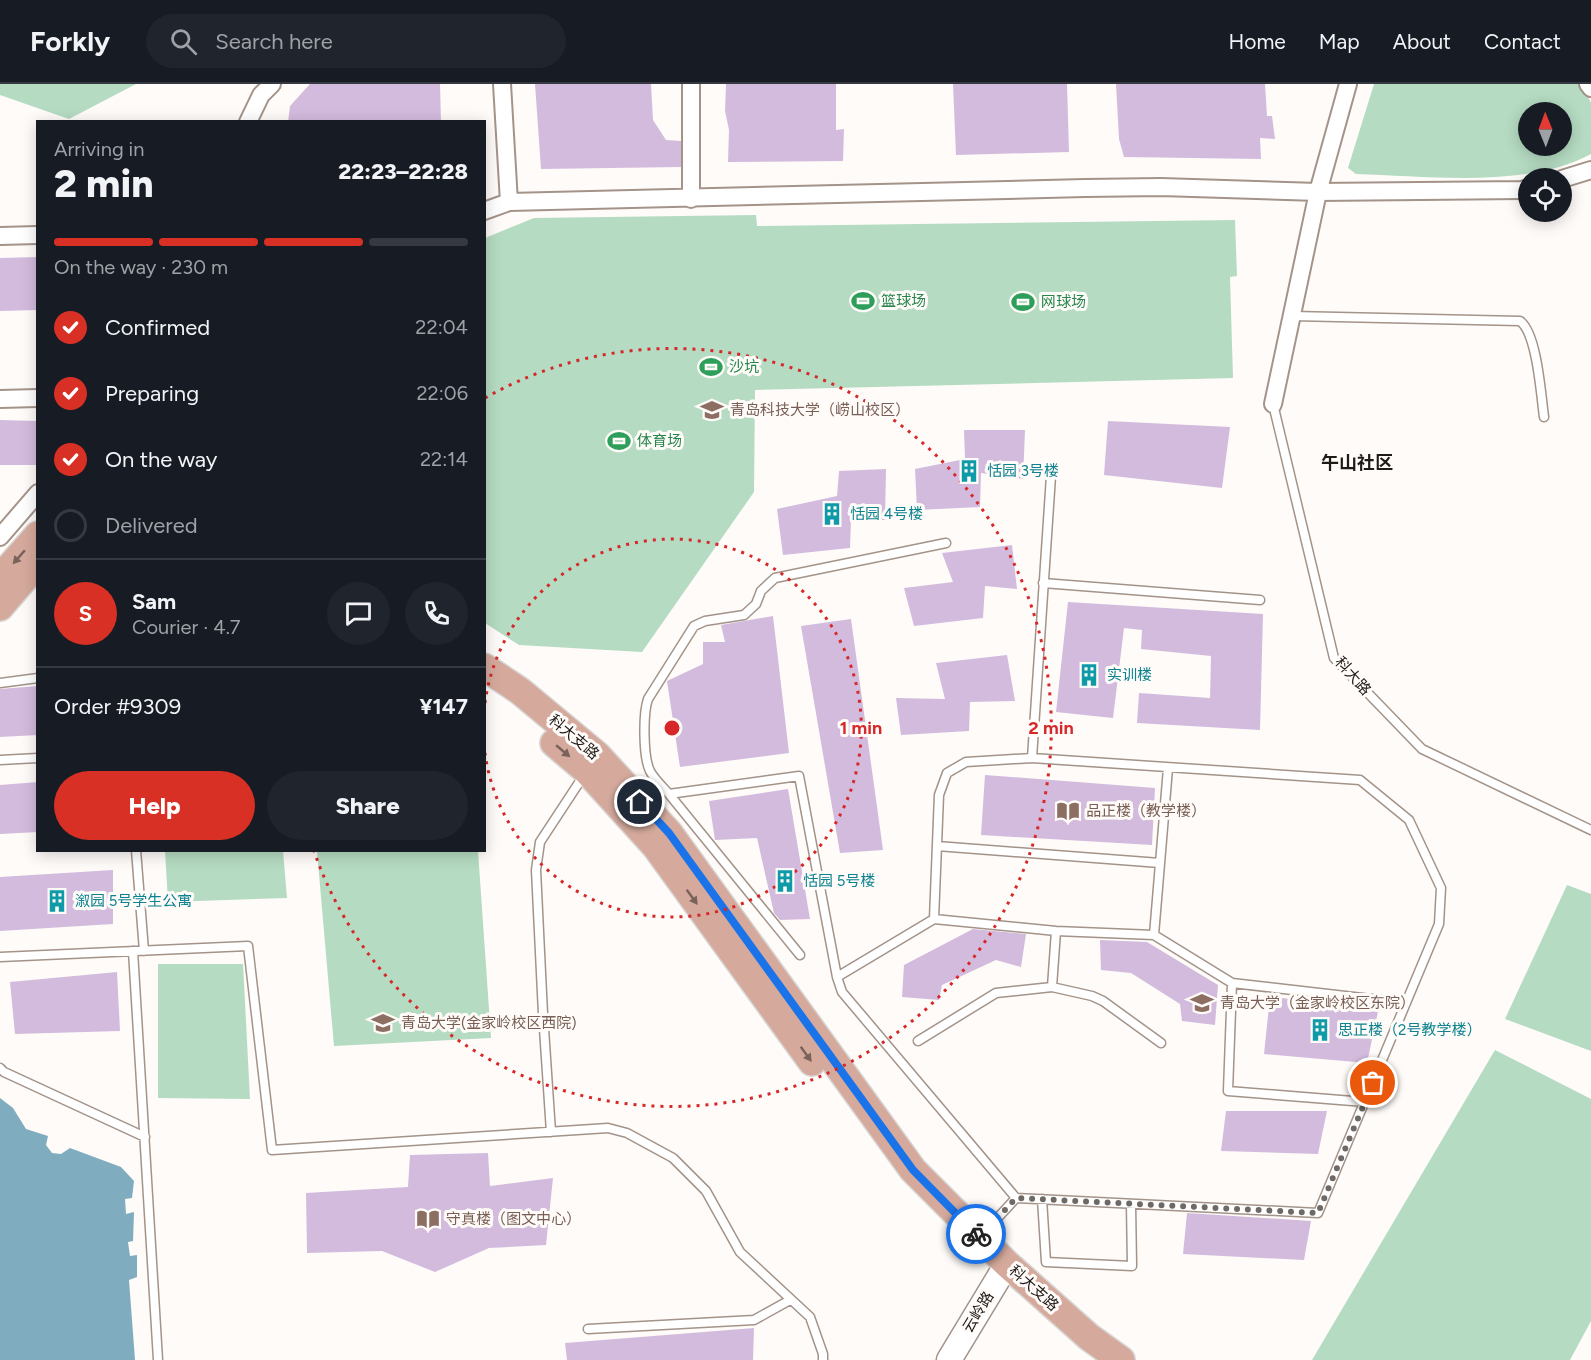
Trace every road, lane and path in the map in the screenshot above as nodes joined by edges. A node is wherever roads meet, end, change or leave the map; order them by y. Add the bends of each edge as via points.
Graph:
1 (272, 84) edge
2 (502, 84) edge
3 (691, 84) edge
4 (1348, 84) edge
5 (1588, 84) edge
6 (1591, 88) edge
7 (249, 120) edge
8 (1591, 170) edge
9 (1572, 176) edge
10 (1518, 190) edge
11 (1318, 192) junction
12 (691, 199) junction
13 (509, 202) junction
14 (486, 210) edge
15 (0, 236) edge
16 (36, 236) edge
17 (1292, 316) junction
18 (36, 398) edge
19 (0, 399) edge
20 (1273, 404) joint
21 (1544, 417) dead end
22 (1051, 476) dead end
23 (36, 495) edge
24 (0, 537) edge
25 (36, 537) edge
26 (946, 543) dead end
27 (36, 566) edge
28 (0, 578) edge
29 (1043, 583) junction
30 (1260, 600) dead end
31 (0, 607) edge
32 (486, 668) edge
33 (36, 678) edge
34 (0, 683) edge
35 (486, 689) edge
36 (36, 758) edge
37 (1032, 758) junction
38 (0, 760) edge
39 (592, 763) junction
40 (1168, 768) junction
41 (669, 794) junction
42 (1591, 830) edge
43 (937, 846) junction
44 (136, 852) edge
45 (1160, 863) junction
46 (934, 919) junction
47 (1056, 931) junction
48 (1154, 935) junction
49 (133, 951) junction
50 (144, 951) junction
51 (800, 955) dead end
52 (0, 957) edge
53 (837, 977) junction
54 (1232, 983) junction
55 (1052, 987) junction
56 (1406, 1003) junction
57 (918, 1041) dead end
58 (1161, 1043) dead end
59 (0, 1068) edge
60 (1365, 1102) junction
61 (551, 1132) junction
62 (145, 1137) junction
63 (1016, 1198) junction
64 (1042, 1200) junction
65 (1131, 1204) junction
66 (973, 1245) junction
67 (1002, 1272) junction
68 (790, 1300) junction
69 (588, 1329) dead end
70 (158, 1360) edge
71 (823, 1360) edge
72 (950, 1360) edge
73 (1091, 1360) edge
74 (1121, 1360) edge

1 - 7 street via 261,95
2 - 13 street
3 - 12 street
4 - 11 street
5 - 6 street
8 - 9 street
10 - 11 street
11 - 12 street via 1161,187
11 - 17 street
12 - 13 street
13 - 14 street
15 - 16 street
17 - 20 street
17 - 21 lane via 1521,321 1527,326 1537,364
18 - 19 street
20 - 42 lane, 科大路 via 1334,658 1422,749
22 - 29 lane
23 - 24 street
25 -> 28 main road
26 - 41 lane via 775,578 744,615 694,626 645,709 647,764
27 - 31 main road
29 - 30 lane
29 - 37 lane
32 - 39 main road, 科大支路 via 520,691
33 - 34 lane
35 -> 39 main road, 科大支路
36 - 38 lane
37 - 40 lane
37 - 43 lane via 966,762 946,773 939,795
39 - 61 lane via 540,842 536,870
39 - 66 main road, 科大支路 via 897,1179
40 - 45 lane
40 - 56 lane via 1360,780 1409,820 1441,888 1439,924
41 - 51 lane
41 - 53 lane via 799,776
43 - 45 lane
43 - 46 lane
44 - 50 lane
45 - 48 lane
46 - 47 lane
46 - 53 lane
47 - 48 lane
47 - 55 lane
48 - 54 lane
49 - 50 lane
49 - 52 lane
49 - 62 lane
50 - 61 lane via 248,946 272,1150
53 - 63 lane via 842,992
54 - 56 lane
54 - 60 lane via 1228,1091
55 - 57 lane via 996,993
55 - 58 lane via 1103,1001
56 - 60 lane
59 - 62 lane
60 - 65 lane via 1318,1213
61 - 68 lane via 608,1128 627,1133 673,1158 706,1191 740,1252
62 - 70 lane
63 - 64 lane
63 - 66 lane
64 - 65 lane
64 - 65 lane via 1046,1262 1132,1266
66 - 67 main road, 科大支路
67 - 72 street, 云岭路
67 - 73 main road, 科大支路 via 1074,1348
67 - 74 main road, 科大支路
68 - 69 lane via 754,1320
68 - 71 lane via 810,1317

